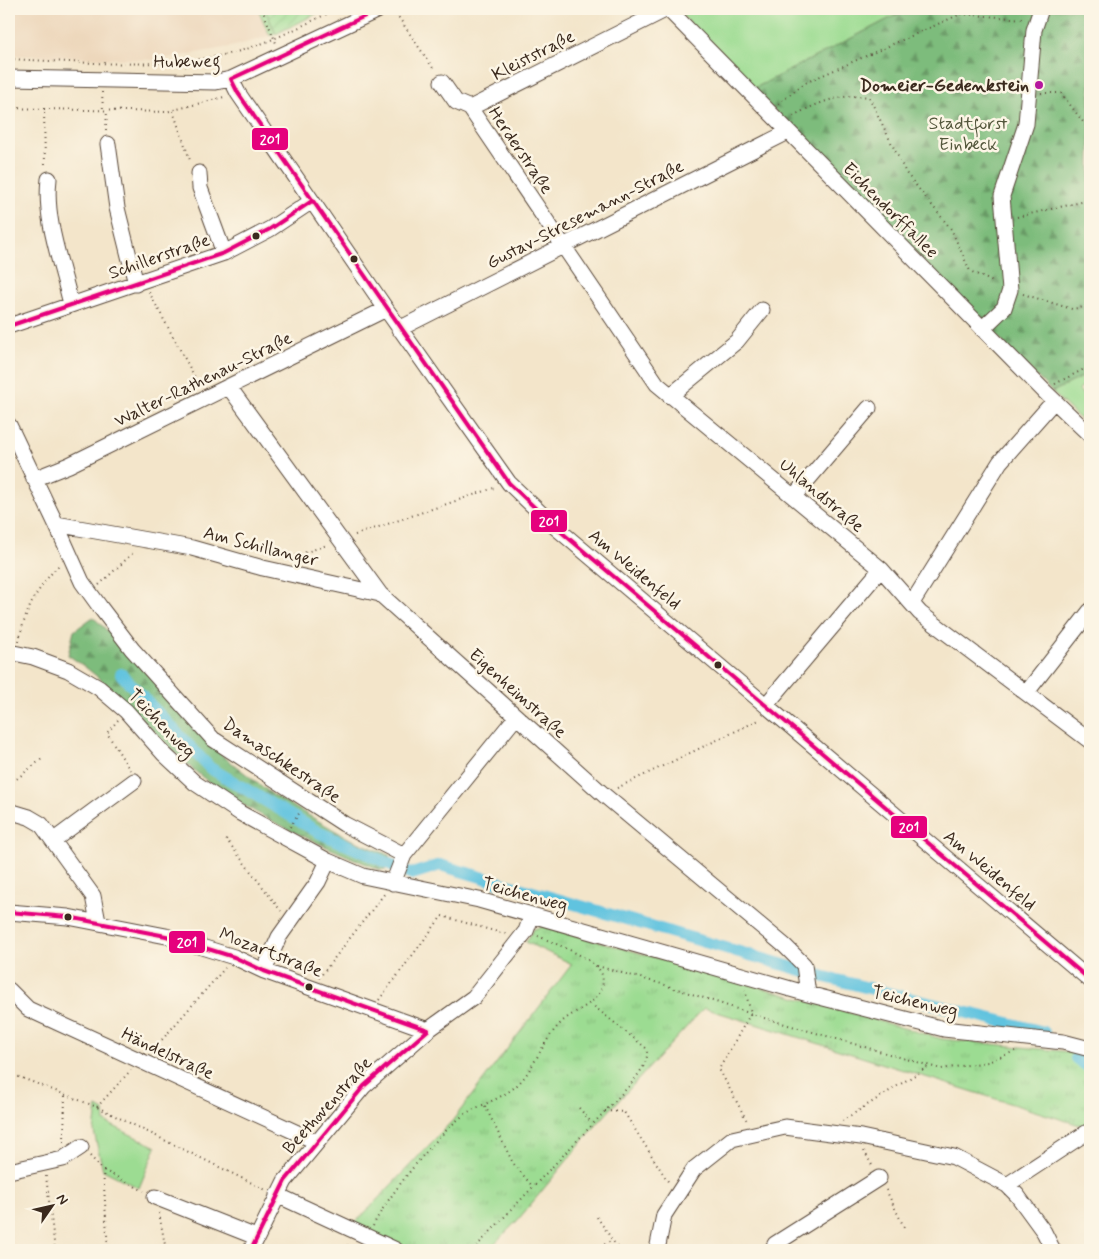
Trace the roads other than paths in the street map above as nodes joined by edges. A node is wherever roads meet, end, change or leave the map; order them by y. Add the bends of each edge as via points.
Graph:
1 (380, 9) edge
2 (668, 9) edge
3 (1044, 13) edge
4 (9, 78) edge
5 (232, 79) junction
6 (442, 82) road end
7 (470, 108) junction
8 (784, 128) junction
9 (108, 144) road end
10 (199, 173) dead end
11 (49, 179) road end
12 (312, 201) junction
13 (564, 246) junction
14 (224, 253) junction
15 (140, 283) junction
16 (71, 304) junction
17 (386, 309) junction
18 (762, 310) dead end
19 (9, 326) edge
20 (399, 329) junction
21 (982, 329) junction
22 (229, 387) junction
23 (670, 396) junction
24 (1049, 396) junction
25 (869, 408) dead end
26 (9, 425) edge
27 (1090, 435) edge
28 (13, 444) edge
29 (34, 479) junction
30 (794, 496) junction
31 (56, 524) junction
32 (881, 569) junction
33 (380, 594) junction
34 (912, 603) junction
35 (1090, 611) edge
36 (13, 653) edge
37 (1027, 692) junction
38 (770, 709) junction
39 (516, 717) junction
40 (1090, 740) edge
41 (134, 781) road end
42 (9, 811) edge
43 (54, 840) junction
44 (404, 855) junction
45 (328, 861) junction
46 (393, 882) junction
47 (9, 912) edge
48 (532, 915) junction
49 (98, 922) junction
50 (264, 971) junction
51 (1090, 980) edge
52 (9, 990) edge
53 (808, 994) junction
54 (428, 1030) junction
55 (1090, 1049) edge
56 (1090, 1136) edge
57 (317, 1142) junction
58 (81, 1147) road end
59 (9, 1171) edge
60 (879, 1178) dead end
61 (1007, 1185) junction
62 (276, 1195) junction
63 (155, 1196) dead end
64 (253, 1244) edge
65 (396, 1250) edge
66 (657, 1250) edge
67 (772, 1250) edge
68 (1053, 1250) edge

1 - 5 street, Hubeweg
2 - 7 street, Kleiststraße
2 - 8 street, Eichendorffallee
3 - 21 street via 1026,124 1002,196 1010,290 1004,308
4 - 5 street, Hubeweg via 216,82
5 - 12 street, Am Weidenfeld via 238,93
6 - 7 street, Herderstraße via 456,102
7 - 13 street, Herderstraße
8 - 13 street, Gustav-Stresemann-Straße
8 - 21 street, Eichendorffallee
9 - 15 street via 117,208
10 - 14 street via 200,188
11 - 16 street via 47,192 52,226
12 - 14 street, Schillerstraße via 270,229
12 - 17 street, Am Weidenfeld
13 - 20 street, Gustav-Stresemann-Straße
13 - 23 street, Uhlandstraße via 657,384
14 - 15 street, Schillerstraße
15 - 16 street, Schillerstraße
16 - 19 street, Schillerstraße
17 - 20 street, Am Weidenfeld
17 - 22 street, Walter-Rathenau-Straße
18 - 23 street via 737,341
20 - 38 street, Am Weidenfeld via 509,483 553,525
21 - 24 street, Eichendorffallee
22 - 29 street, Walter-Rathenau-Straße
22 - 33 street, Eigenheimstraße
23 - 30 street, Uhlandstraße
24 - 27 street, Eichendorffallee
24 - 34 street via 1000,462
25 - 30 street
26 - 28 street, Damaschkestraße
28 - 29 street, Damaschkestraße
29 - 31 street, Damaschkestraße
30 - 32 street, Uhlandstraße
31 - 33 street, Am Schillanger via 192,548 263,568
31 - 44 street, Damaschkestraße via 86,588 132,649 213,739 344,824
32 - 34 street, Uhlandstraße
32 - 38 street
33 - 39 street, Eigenheimstraße
34 - 37 street, Uhlandstraße via 920,613
35 - 37 street
36 - 45 street, Teichenweg via 68,670 99,688 126,711 195,783 240,814
37 - 40 street, Uhlandstraße
38 - 51 street, Am Weidenfeld
39 - 44 street
39 - 53 street, Eigenheimstraße via 784,946 804,965
41 - 43 street
42 - 43 street via 41,824
43 - 49 street via 93,896
44 - 46 street
45 - 46 street, Teichenweg via 363,876
45 - 50 street via 318,882 279,937
46 - 48 street, Teichenweg
47 - 49 street, Mozartstraße
48 - 53 street, Teichenweg
48 - 54 street, Beethovenstraße via 523,934 474,997
49 - 50 street, Mozartstraße via 166,936 234,957
50 - 54 street, Mozartstraße
52 - 57 street, Händelstraße via 28,1009
53 - 55 street, Teichenweg via 944,1029 1063,1042
54 - 57 street, Beethovenstraße via 364,1086
56 - 61 street via 1086,1133
57 - 62 street, Beethovenstraße
58 - 59 street via 63,1159
60 - 67 street via 775,1244
61 - 66 street via 954,1157 861,1137 785,1127 732,1139 694,1169 664,1215
61 - 68 street
62 - 64 street, Beethovenstraße
62 - 65 street
63 - 64 street

